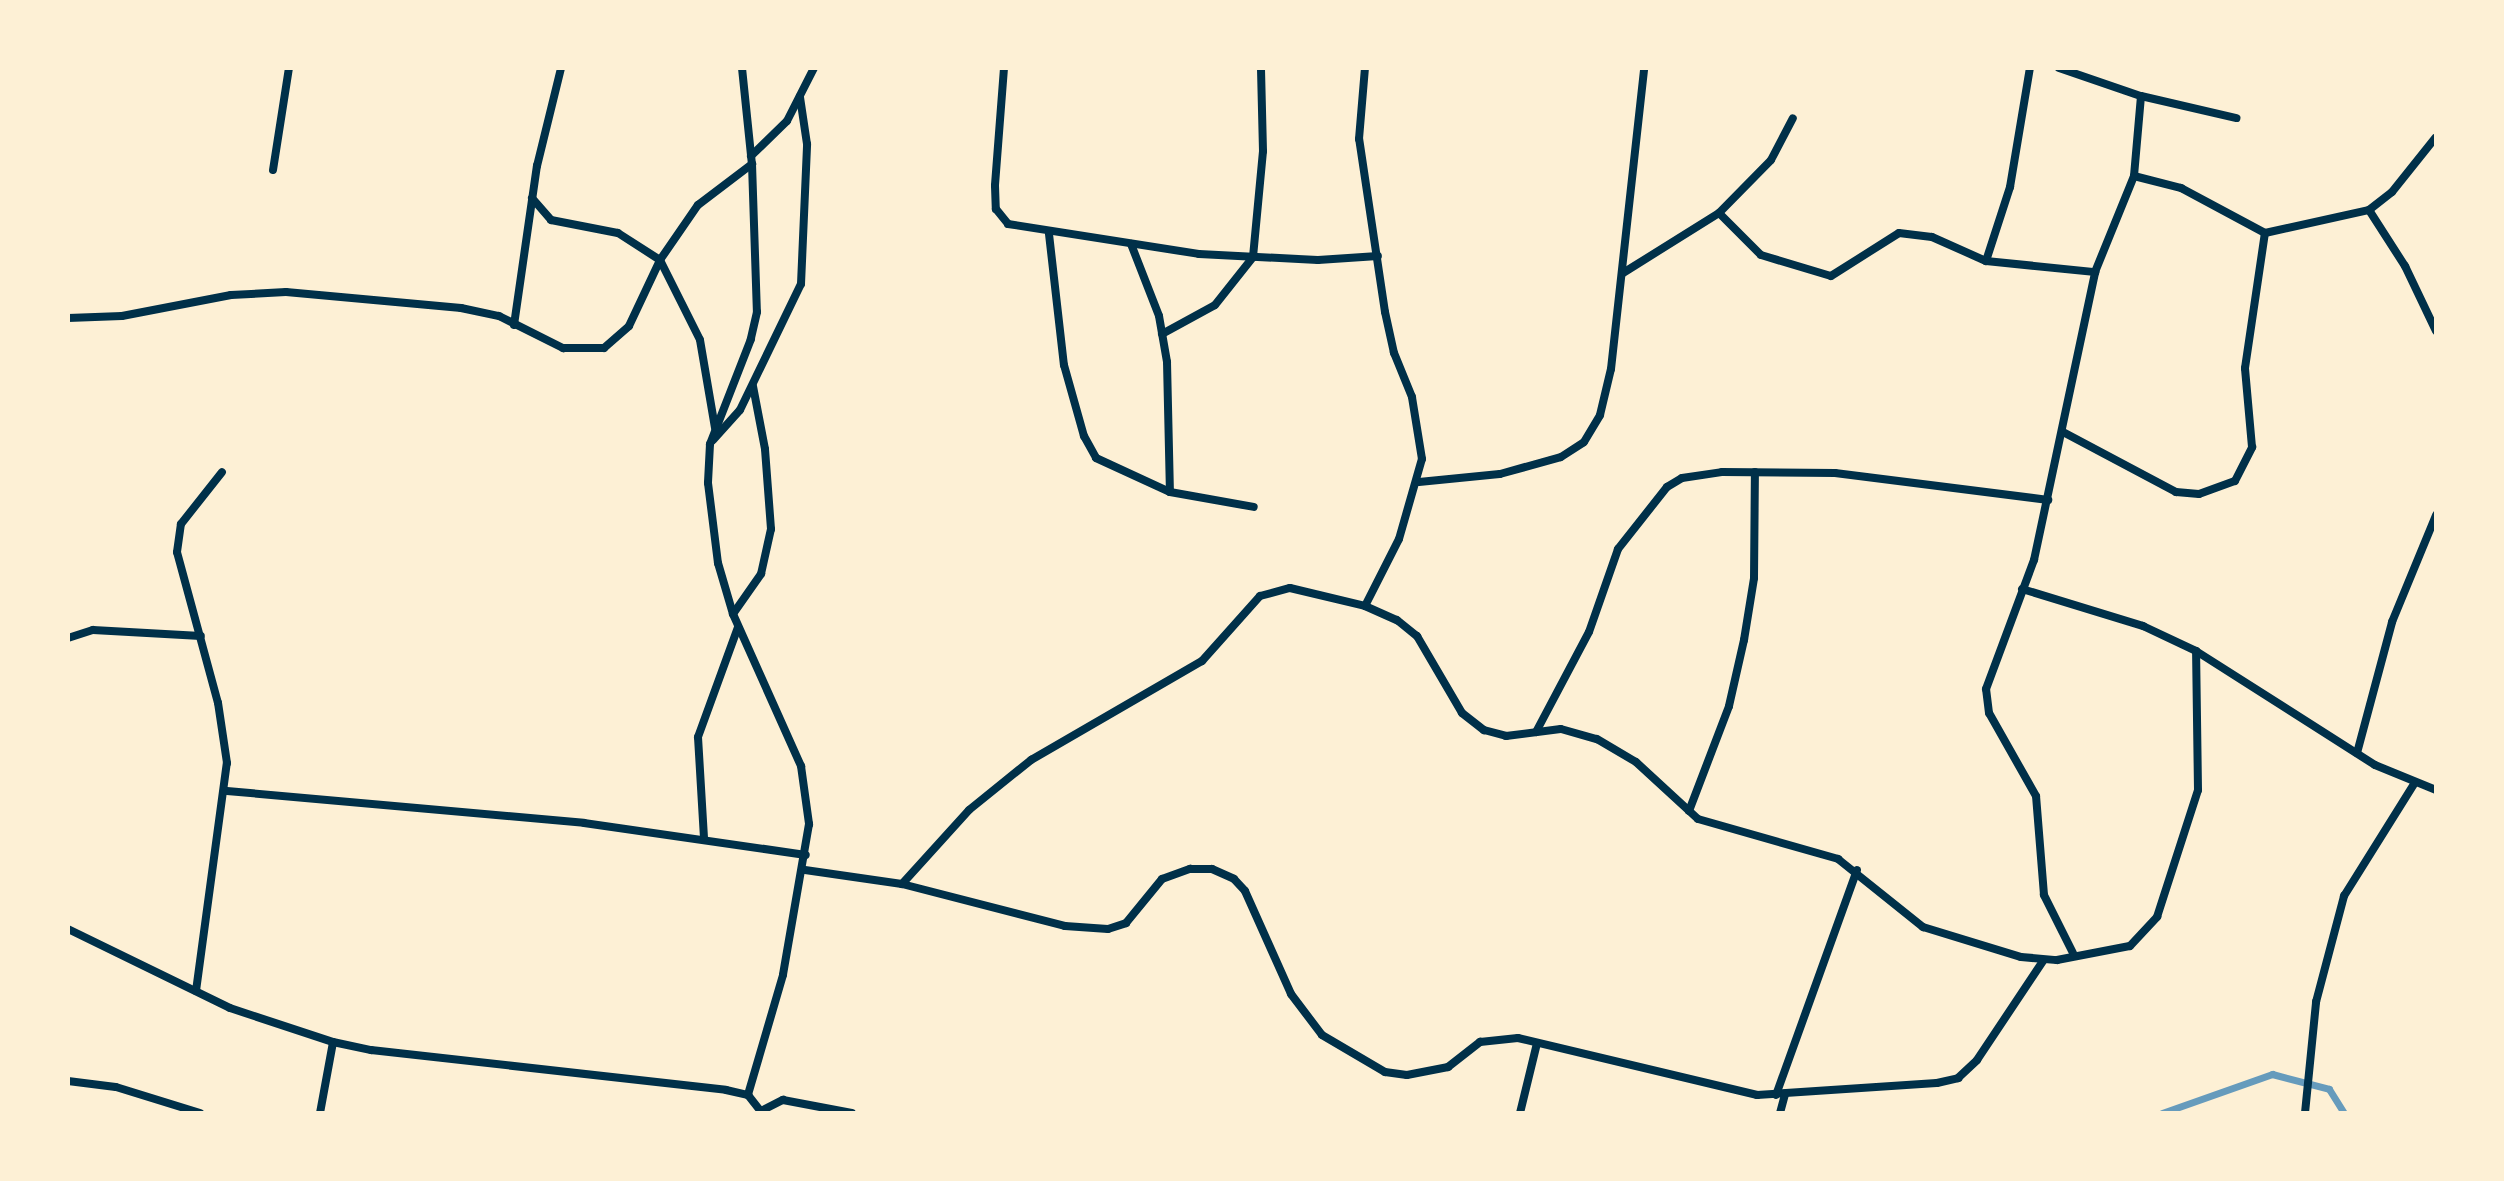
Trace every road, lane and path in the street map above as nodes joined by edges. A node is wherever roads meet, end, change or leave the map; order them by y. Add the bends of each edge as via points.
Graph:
1 (289, 68) edge
2 (561, 68) edge
3 (742, 68) edge
4 (814, 68) edge
5 (1004, 68) edge
6 (1261, 68) edge
7 (1365, 68) edge
8 (1644, 68) edge
9 (2030, 68) edge
10 (2059, 68) edge
11 (2141, 96) junction
12 (800, 97) junction
13 (1793, 118) dead end
14 (2236, 118) dead end
15 (2436, 137) edge
16 (752, 160) junction
17 (273, 170) dead end
18 (2134, 176) junction
19 (532, 198) junction
20 (2369, 210) junction
21 (1719, 213) junction
22 (2265, 233) junction
23 (1049, 234) junction
24 (1131, 244) junction
25 (1378, 256) junction
26 (1253, 257) junction
27 (660, 260) junction
28 (1986, 261) junction
29 (2095, 272) junction
30 (1623, 273) junction
31 (68, 318) edge
32 (514, 325) junction
33 (2436, 331) edge
34 (1162, 334) junction
35 (753, 386) junction
36 (715, 428) junction
37 (2063, 432) junction
38 (710, 444) junction
39 (222, 472) dead end
40 (1755, 472) junction
41 (1419, 482) junction
42 (1170, 492) junction
43 (2048, 500) junction
44 (1254, 507) dead end
45 (2436, 515) edge
46 (2022, 589) junction
47 (1365, 606) junction
48 (733, 614) junction
49 (738, 626) junction
50 (201, 636) junction
51 (68, 638) edge
52 (2196, 651) junction
53 (1536, 732) junction
54 (2357, 753) junction
55 (2414, 784) junction
56 (2436, 790) edge
57 (227, 791) junction
58 (1689, 811) junction
59 (704, 838) junction
60 (806, 855) junction
61 (805, 870) junction
62 (1857, 870) junction
63 (902, 884) junction
64 (68, 929) edge
65 (2073, 953) junction
66 (2043, 961) junction
67 (196, 991) junction
68 (333, 1042) junction
69 (1537, 1043) junction
70 (68, 1081) edge
71 (1780, 1094) junction
72 (748, 1095) junction
73 (761, 1112) edge
74 (200, 1113) edge
75 (320, 1113) edge
76 (852, 1113) edge
77 (1520, 1113) edge
78 (1780, 1113) edge
79 (2305, 1113) edge

1 - 17 street
2 - 19 street
3 - 16 street
4 - 12 street
5 - 23 street via 996,209 1008,224
6 - 26 street via 1263,151
7 - 25 street via 1357,117
8 - 30 street
9 - 28 street via 2010,187
10 - 11 street
11 - 14 street
11 - 18 street
12 - 16 street via 787,121
12 - 35 street via 807,144 801,284
13 - 21 street via 1771,160
15 - 20 street via 2392,192
16 - 27 street via 698,205
16 - 36 street via 757,312
18 - 22 street via 2181,188
18 - 29 street
19 - 27 street via 551,220 618,233
19 - 32 street
20 - 22 street
20 - 33 street via 2405,266
21 - 28 street via 1761,255 1831,276 1899,233 1932,237
21 - 30 street
22 - 37 street via 2245,368 2252,447 2235,481 2199,494 2176,492
23 - 24 street
23 - 42 street via 1064,365 1089,448 1105,464
24 - 26 street
24 - 34 street via 1149,282
25 - 26 street
25 - 41 street via 1394,353 1421,433
26 - 34 street via 1215,305
27 - 32 street via 629,326 604,348 563,348
27 - 36 street via 700,340
28 - 29 street
29 - 37 street
30 - 41 street via 1611,369 1600,415 1584,442 1561,457 1500,474
31 - 32 street via 122,316 231,295 286,292 461,308
34 - 42 street
35 - 38 street
35 - 48 street via 765,449 771,529 761,574
36 - 38 street
37 - 43 street
38 - 48 street via 712,525
39 - 50 street via 181,524 177,552
40 - 43 street via 1882,478
40 - 53 street via 1682,478 1635,522 1618,549 1589,632
40 - 58 street via 1754,578 1744,640 1729,706
41 - 47 street via 1399,539
42 - 44 street
43 - 46 street
45 - 54 street via 2392,622
46 - 52 street via 2143,626
46 - 65 street via 1990,675 1987,701 2036,796 2044,895
47 - 53 street via 1417,636 1462,713 1476,725 1506,736
47 - 63 street via 1290,588 1268,591 1202,661 1031,760 991,791
48 - 49 street
49 - 59 street via 698,737
49 - 60 street via 801,766 808,797
50 - 51 street via 93,630
50 - 57 street via 222,725
52 - 54 street
52 - 65 street via 2198,790 2171,887 2148,932 2130,946
53 - 58 street via 1561,729 1597,739 1636,762
54 - 55 street
55 - 56 street
55 - 79 street via 2344,896 2316,1002
57 - 59 street
57 - 67 street
58 - 62 street via 1723,828 1838,859
59 - 60 street
60 - 61 street
61 - 63 street
61 - 72 street via 783,975
62 - 66 street via 1923,927
62 - 71 street
63 - 69 street via 1065,926 1108,929 1126,923 1162,879 1190,869 1212,869 1245,891 1303,1015 1347,1052 1385,1072 1428,1074 1491,1039
64 - 67 street
65 - 66 street
66 - 71 street via 1996,1036 1958,1078
67 - 68 street
68 - 72 street
68 - 75 street
69 - 71 street via 1721,1089
69 - 77 street
70 - 74 street via 116,1087
71 - 78 street
72 - 73 street
73 - 76 street via 783,1100

